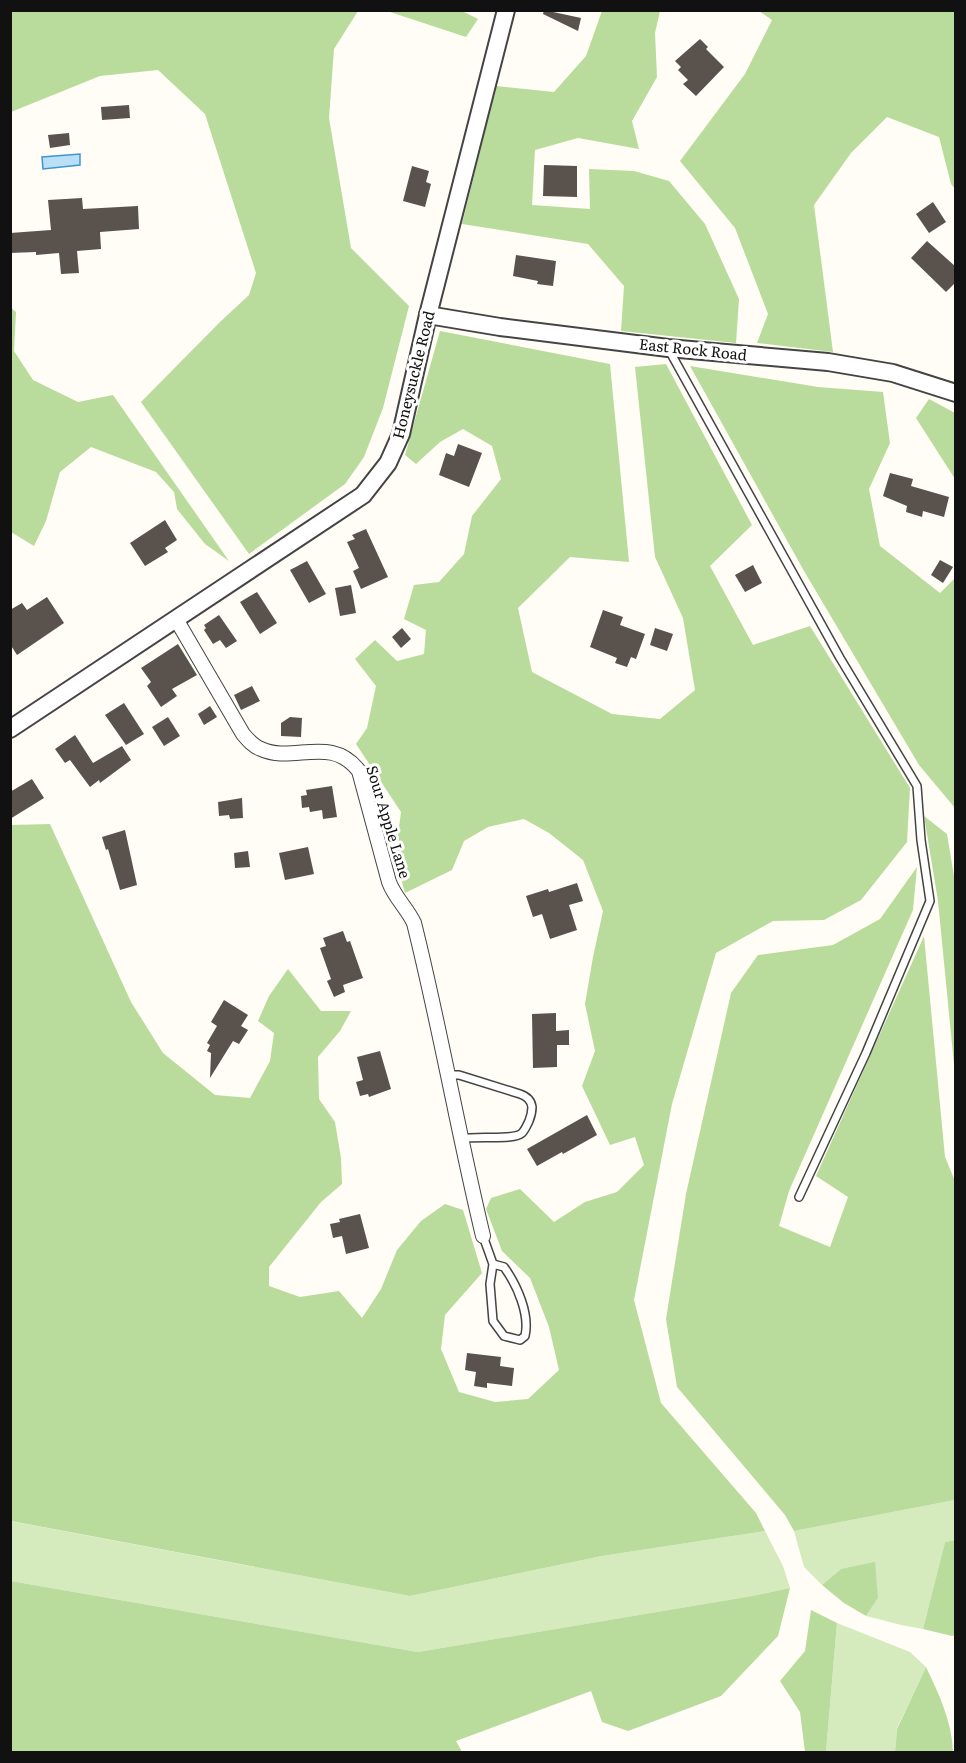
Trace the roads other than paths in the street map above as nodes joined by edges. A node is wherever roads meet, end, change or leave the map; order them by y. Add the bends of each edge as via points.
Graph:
1 (506, 10) edge
2 (428, 315) junction
3 (668, 348) junction
4 (956, 393) edge
5 (176, 619) junction
6 (10, 729) edge
7 (448, 1074) junction
8 (461, 1139) junction
9 (799, 1197) dead end
10 (483, 1236) joint
11 (493, 1264) junction

1 - 2 street, Honeysuckle Road
2 - 3 street, East Rock Road
2 - 5 street, Honeysuckle Road via 400,434 375,482 363,495
3 - 4 street, East Rock Road via 828,362 898,375
3 - 9 lane via 834,648 917,786 930,901
5 - 6 street, Honeysuckle Road
5 - 7 street, Sour Apple Lane via 251,744 270,752 334,753 352,761 359,771 389,882 414,923
7 - 8 street, Sour Apple Lane
7 - 8 lane via 520,1094 528,1097 532,1105 526,1127 515,1137
8 - 10 street, Sour Apple Lane
10 - 11 lane
11 - 11 lane via 493,1321 504,1336 520,1340 527,1327 518,1293 504,1267

